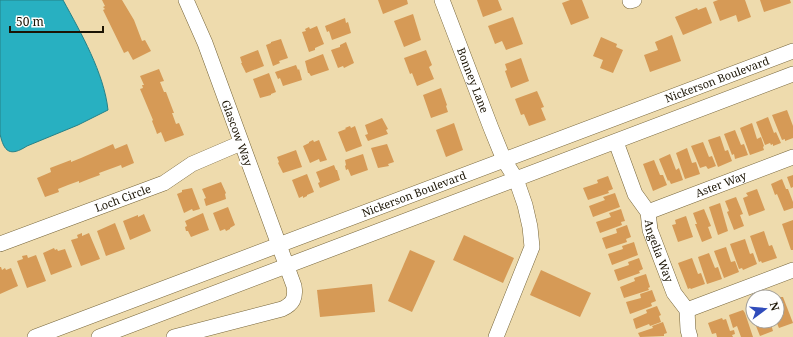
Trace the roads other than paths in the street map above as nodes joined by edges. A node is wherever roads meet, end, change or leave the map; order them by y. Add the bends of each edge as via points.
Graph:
1 (186, 0) edge
2 (442, 0) edge
3 (630, 0) edge
4 (634, 0) edge
5 (793, 51) edge
6 (793, 74) edge
7 (616, 142) junction
8 (241, 143) junction
9 (793, 157) edge
10 (504, 160) junction
11 (516, 180) junction
12 (648, 212) junction
13 (0, 244) edge
14 (278, 245) junction
15 (286, 266) junction
16 (793, 270) edge
17 (687, 310) junction
18 (222, 331) edge
19 (42, 335) edge
20 (99, 337) edge
21 (174, 337) edge
22 (496, 337) edge
23 (690, 337) edge

1 - 8 street, Glascow Way via 205,43
2 - 10 street, Bonney Lane
3 - 4 street
5 - 10 street, Nickerson Boulevard
6 - 7 street, Nickerson Boulevard
7 - 11 street, Nickerson Boulevard
7 - 12 street, Angelia Way via 635,194
8 - 13 street, Loch Circle via 192,164 164,183
8 - 14 street, Glascow Way
9 - 12 street, Aster Way
10 - 11 street, Bonney Lane
10 - 14 street, Nickerson Boulevard
11 - 15 street, Nickerson Boulevard
11 - 22 street, Bonney Lane via 525,205 532,247
12 - 17 street, Angelia Way via 650,230 674,293
14 - 15 street, Glascow Way
14 - 19 street, Nickerson Boulevard
15 - 18 street, Glascow Way via 296,295 291,305
15 - 20 street, Nickerson Boulevard
16 - 17 street
17 - 23 street
18 - 21 street, Glascow Way

